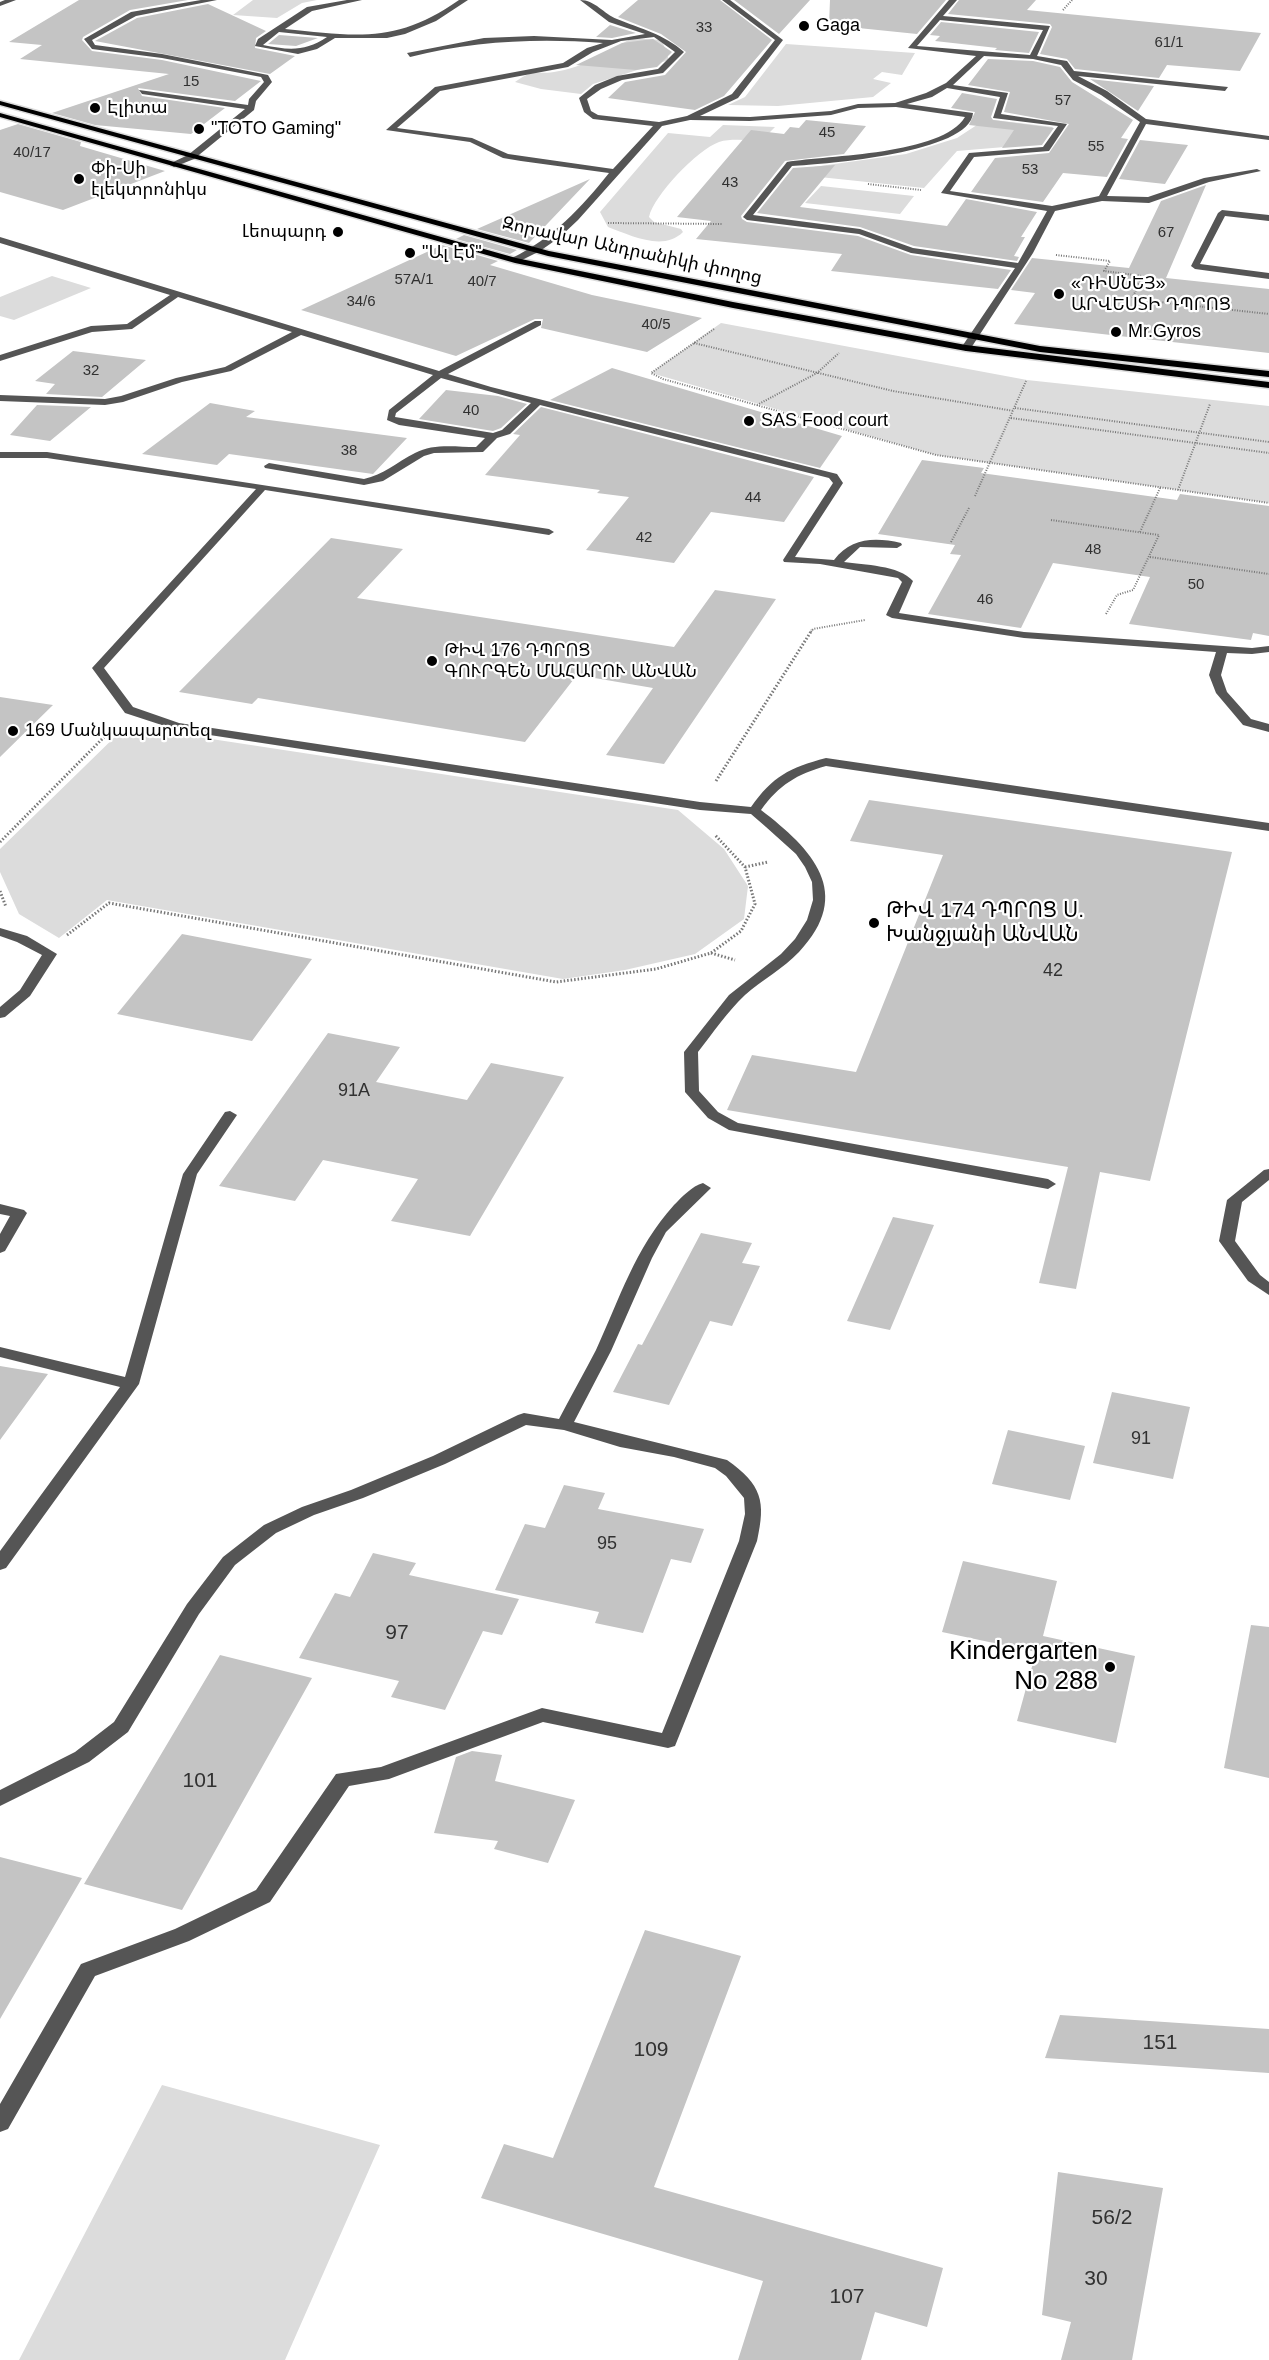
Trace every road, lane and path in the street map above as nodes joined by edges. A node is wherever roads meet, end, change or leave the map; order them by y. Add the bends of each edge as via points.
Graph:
1 (12, 0) edge
2 (213, 0) edge
3 (358, 0) edge
4 (464, 0) edge
5 (584, 0) edge
6 (726, 0) edge
7 (953, 0) edge
8 (0, 4) edge
9 (938, 18) junction
10 (278, 30) junction
11 (655, 35) junction
12 (334, 36) junction
13 (614, 41) junction
14 (982, 54) junction
15 (410, 55) dead end
16 (1033, 57) junction
17 (1072, 73) junction
18 (957, 79) junction
19 (1226, 89) dead end
20 (142, 93) dead end
21 (0, 103) edge
22 (896, 105) junction
23 (251, 108) junction
24 (0, 116) edge
25 (689, 118) junction
26 (1144, 121) junction
27 (659, 124) junction
28 (1269, 138) edge
29 (191, 156) junction
30 (174, 165) junction
31 (1257, 171) dead end
32 (617, 172) junction
33 (1102, 198) junction
34 (1052, 208) junction
35 (747, 216) junction
36 (1269, 218) edge
37 (566, 223) junction
38 (0, 240) edge
39 (538, 251) junction
40 (1029, 253) junction
41 (515, 260) junction
42 (1020, 266) junction
43 (1269, 276) edge
44 (178, 293) junction
45 (1269, 314) edge
46 (538, 323) dead end
47 (721, 323) dead end
48 (300, 332) junction
49 (975, 337) junction
50 (694, 343) junction
51 (966, 348) junction
52 (841, 351) dead end
53 (0, 358) edge
54 (817, 373) junction
55 (440, 374) junction
56 (1030, 374) dead end
57 (1269, 374) edge
58 (1269, 385) edge
59 (0, 398) edge
60 (539, 400) junction
61 (1212, 400) dead end
62 (757, 405) junction
63 (1015, 409) junction
64 (1011, 418) junction
65 (1201, 435) junction
66 (493, 436) junction
67 (1269, 442) edge
68 (1195, 444) junction
69 (1269, 453) edge
70 (0, 455) edge
71 (991, 465) junction
72 (269, 466) dead end
73 (263, 487) junction
74 (1160, 488) junction
75 (1178, 490) junction
76 (975, 495) dead end
77 (1269, 503) edge
78 (969, 508) dead end
79 (1051, 520) dead end
80 (549, 532) dead end
81 (1140, 532) junction
82 (951, 542) dead end
83 (897, 545) dead end
84 (1150, 557) junction
85 (837, 563) junction
86 (1269, 574) edge
87 (892, 615) junction
88 (1096, 640) junction
89 (1222, 649) junction
90 (1269, 649) edge
91 (129, 710) junction
92 (1269, 728) edge
93 (700, 806) junction
94 (754, 811) junction
95 (1269, 827) edge
96 (0, 842) edge
97 (0, 891) edge
98 (8, 912) dead end
99 (0, 933) edge
100 (67, 936) dead end
101 (0, 1014) edge
102 (230, 1115) dead end
103 (1269, 1173) edge
104 (1048, 1184) dead end
105 (703, 1188) dead end
106 (0, 1209) edge
107 (0, 1248) edge
108 (1269, 1290) edge
109 (0, 1352) edge
110 (131, 1384) junction
111 (564, 1425) junction
112 (0, 1564) edge
113 (0, 1799) edge
114 (0, 2123) edge

1 - 8 street
2 - 23 street via 134,14 88,39 92,47 264,75 268,82
3 - 10 street via 310,9
4 - 12 street via 441,17 398,33 372,39
5 - 11 street via 612,20
6 - 25 street via 779,40 735,96
7 - 9 street
9 - 14 street via 912,48
9 - 16 street via 1047,28
10 - 12 street
10 - 12 street via 259,46 302,52 315,50
11 - 13 street
11 - 27 street via 680,52 660,71 620,78 583,98 588,112 596,117
13 - 15 street via 522,36 442,46
13 - 32 street via 565,65 438,88 390,130 472,140 506,156
14 - 16 street
14 - 18 street
16 - 17 street via 1064,63
17 - 19 street
17 - 26 street
18 - 22 street via 930,95
18 - 34 street via 946,86 1005,95 996,116 1063,124 1046,149 972,155 945,193
20 - 23 street
21 - 29 main road, Զորավար Անդրանիկի փողոց
22 - 25 street via 750,119
22 - 35 street via 970,115 962,127 943,138 910,148 790,164
23 - 29 street
24 - 30 main road, Զորավար Անդրանիկի փողոց
25 - 27 street
26 - 28 street
26 - 33 street
27 - 32 street via 636,144
29 - 30 street
29 - 39 main road, Զորավար Անդրանիկի փողոց
30 - 41 main road, Զորավար Անդրանիկի փողոց
31 - 33 street via 1207,180 1149,200
32 - 37 street
33 - 34 street
34 - 40 street
35 - 37 path via 726,224
35 - 42 street via 860,232 911,250
36 - 43 street via 1222,213 1195,266
37 - 39 street
38 - 44 street
39 - 41 street
39 - 49 main road, Զորավար Անդրանիկի փողոց
40 - 42 street
40 - 45 path via 1110,261 1104,271 1142,276 1132,299
41 - 51 main road, Զորավար Անդրանիկի փողոց
42 - 49 street
44 - 48 street
44 - 53 street via 129,327 91,329
46 - 55 street
47 - 50 path
48 - 55 street
48 - 59 street via 228,369 123,399 105,402
49 - 51 street
49 - 57 main road, Զորավար Անդրանիկի փողոց via 1040,349
50 - 54 path
50 - 62 path via 651,373
51 - 58 main road, Զորավար Անդրանիկի փողոց
52 - 54 path
54 - 62 path
54 - 63 path via 893,391
55 - 60 street
55 - 66 street via 392,412 390,418
56 - 63 path
60 - 66 street via 506,432
60 - 85 street via 832,476 838,483 788,560
61 - 65 path
62 - 71 path via 936,454
63 - 64 path
63 - 65 path
64 - 68 path
64 - 71 path
65 - 67 path
65 - 68 path
66 - 72 street via 479,450 433,450 379,479 364,482
68 - 69 path
68 - 75 path
70 - 73 street via 47,455
71 - 74 path
71 - 76 path
73 - 80 street
73 - 91 street via 98,668
74 - 75 path
74 - 81 path
75 - 77 path
78 - 82 path
79 - 81 path
81 - 84 path via 1159,535
83 - 85 street via 855,544
84 - 86 path
84 - 88 path via 1133,590 1112,600
85 - 87 street via 901,575 908,581
87 - 88 street via 1024,635
87 - 93 path via 813,629
88 - 89 street
89 - 90 street
89 - 92 street via 1215,675 1222,693 1247,722
91 - 93 street via 177,726
91 - 96 path
93 - 94 street
93 - 100 path via 703,823 745,867 755,904 741,931 711,953 656,969 556,982 109,903
94 - 95 street via 771,786 790,772 826,762
94 - 104 street via 795,842 810,860 818,882 818,908 801,941 733,998 691,1052 692,1092 713,1115 734,1127
97 - 98 path
99 - 101 street via 50,954 25,993
102 - 110 street via 190,1174
103 - 108 street via 1235,1200 1227,1241 1254,1278
105 - 111 street via 660,1230
106 - 107 street via 19,1213
109 - 110 street
110 - 112 street
111 - 113 street via 524,1419 439,1460 270,1529 229,1561 199,1601 121,1727 82,1757
111 - 114 street via 721,1464 752,1497 754,1515 747,1541 668,1741 542,1715 382,1774 343,1779 263,1896 182,1935 88,1970

